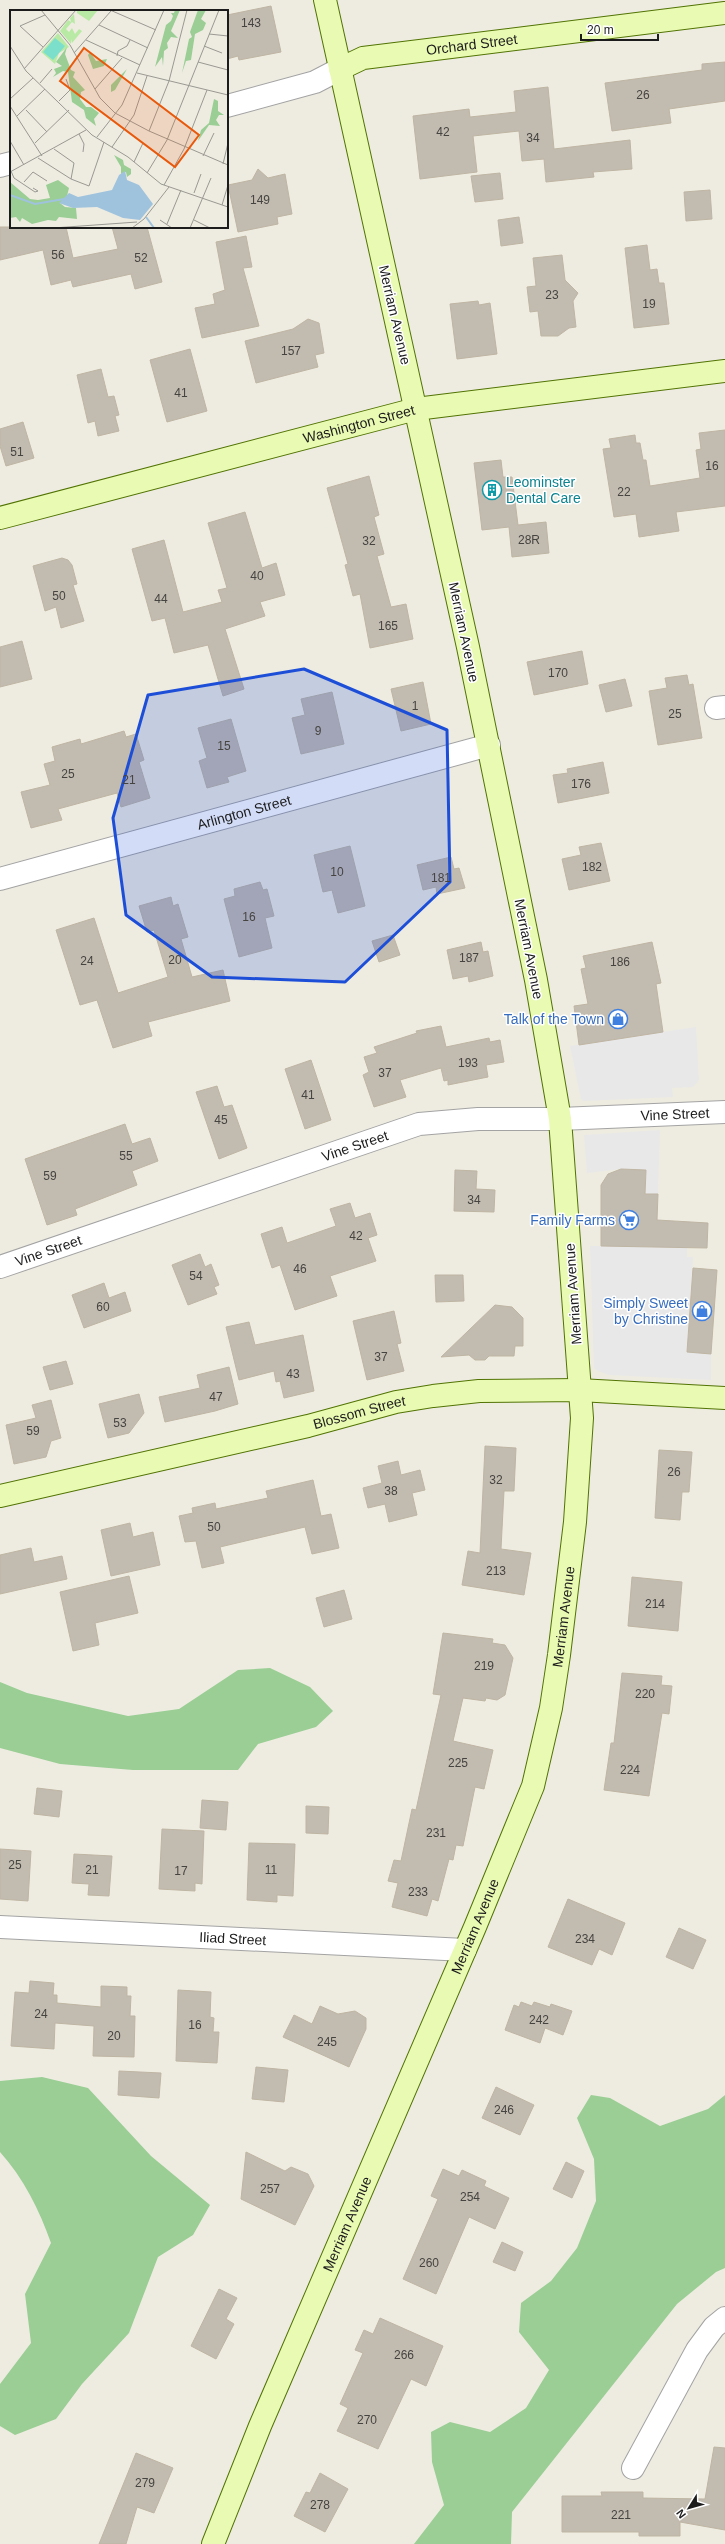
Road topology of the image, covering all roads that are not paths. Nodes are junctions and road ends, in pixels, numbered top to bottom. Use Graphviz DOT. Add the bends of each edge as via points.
graph roads {
  1 [pos="325,0"];
  2 [pos="725,13"];
  3 [pos="340,69"];
  4 [pos="228,106"];
  5 [pos="10,163"];
  6 [pos="0,166"];
  7 [pos="725,371"];
  8 [pos="416,409"];
  9 [pos="0,518"];
  10 [pos="488,745"];
  11 [pos="0,879"];
  12 [pos="725,1112"];
  13 [pos="560,1119"];
  14 [pos="0,1267"];
  15 [pos="579,1390"];
  16 [pos="725,1398"];
  17 [pos="0,1496"];
  18 [pos="0,1927"];
  19 [pos="466,1950"];
  20 [pos="725,2318"];
  21 [pos="633,2468"];
  22 [pos="213,2544"];
  1 -- 3 [label="street, Merriam Avenue"];
  2 -- 3 [label="street, Orchard Street" via="363,58"];
  3 -- 4 [label="street, Orchard Street" via="315,82"];
  3 -- 8 [label="street, Merriam Avenue"];
  5 -- 6 [label="street"];
  7 -- 8 [label="street, Washington Street"];
  8 -- 9 [label="street, Washington Street"];
  8 -- 10 [label="street, Merriam Avenue"];
  10 -- 11 [label="street, Arlington Street"];
  10 -- 13 [label="street, Merriam Avenue" via="531,956"];
  12 -- 13 [label="street, Vine Street"];
  13 -- 14 [label="street, Vine Street" via="478,1119 419,1124"];
  13 -- 15 [label="street, Merriam Avenue"];
  15 -- 16 [label="street, Blossom Street"];
  15 -- 17 [label="street, Blossom Street" via="479,1391 396,1402 308,1426"];
  15 -- 19 [label="street, Merriam Avenue" via="582,1418 575,1522 549,1720 533,1786"];
  18 -- 19 [label="street, Iliad Street"];
  19 -- 22 [label="street, Merriam Avenue" via="260,2426"];
  20 -- 21 [label="street" via="714,2327 697,2350"];
}
